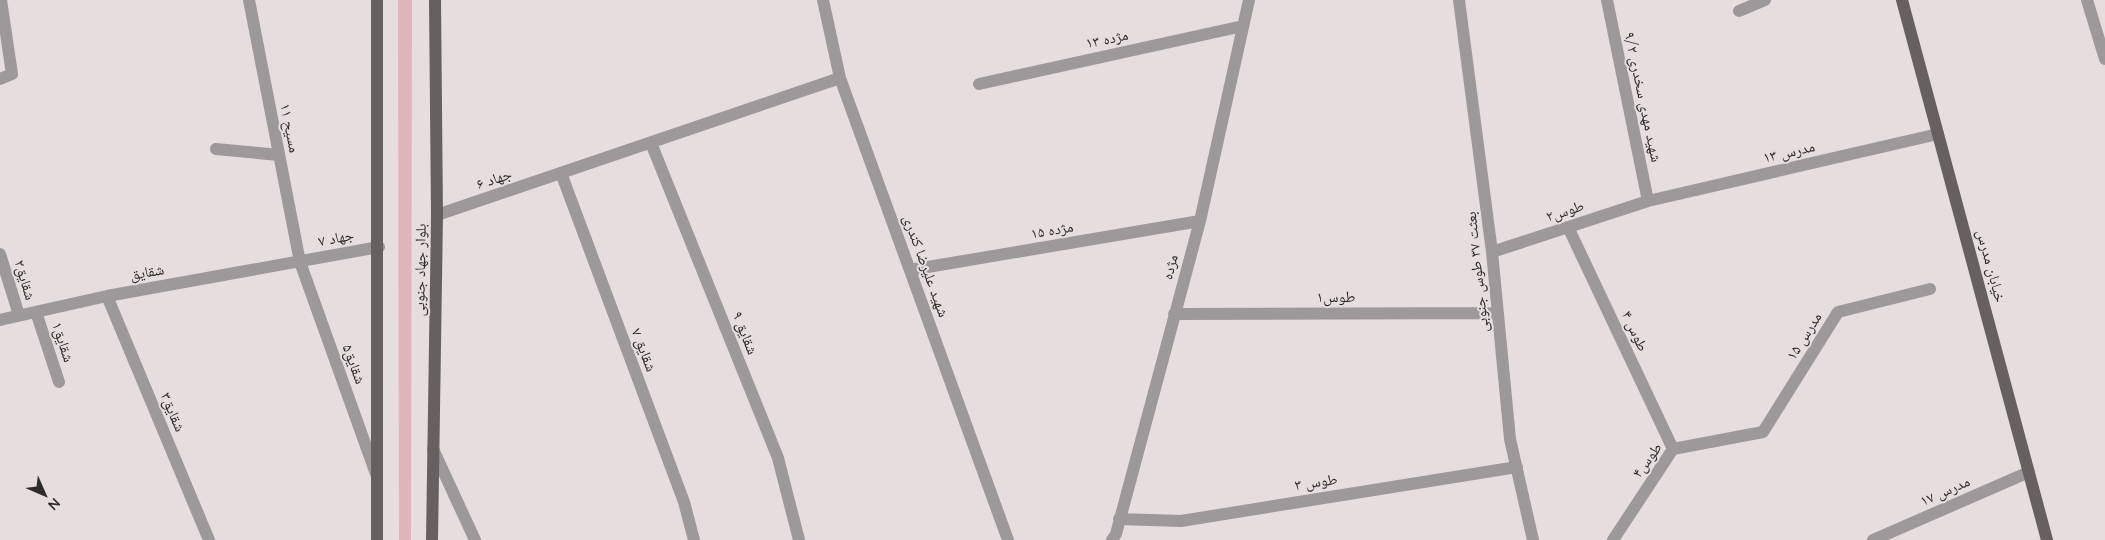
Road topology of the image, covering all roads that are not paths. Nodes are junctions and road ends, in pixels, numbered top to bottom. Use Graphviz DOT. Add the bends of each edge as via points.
graph roads {
  1 [pos="1,0"];
  2 [pos="249,0"];
  3 [pos="377,0"];
  4 [pos="435,0"];
  5 [pos="823,0"];
  6 [pos="1249,0"];
  7 [pos="1459,0"];
  8 [pos="1607,0"];
  9 [pos="1766,0"];
  10 [pos="1902,0"];
  11 [pos="2087,0"];
  12 [pos="1739,11"];
  13 [pos="1243,26"];
  14 [pos="2105,58"];
  15 [pos="840,78"];
  16 [pos="0,80"];
  17 [pos="979,84"];
  18 [pos="1938,134"];
  19 [pos="651,143"];
  20 [pos="216,149"];
  21 [pos="279,155"];
  22 [pos="561,173"];
  23 [pos="1648,200"];
  24 [pos="437,215"];
  25 [pos="1200,221"];
  26 [pos="1568,227"];
  27 [pos="379,247"];
  28 [pos="1492,252"];
  29 [pos="0,254"];
  30 [pos="300,262"];
  31 [pos="910,270"];
  32 [pos="1930,289"];
  33 [pos="107,296"];
  34 [pos="36,312"];
  35 [pos="1498,313"];
  36 [pos="1174,314"];
  37 [pos="19,315"];
  38 [pos="0,320"];
  39 [pos="59,382"];
  40 [pos="1763,432"];
  41 [pos="433,449"];
  42 [pos="1673,449"];
  43 [pos="1517,467"];
  44 [pos="2029,472"];
  45 [pos="377,477"];
  46 [pos="1119,519"];
  47 [pos="208,540"];
  48 [pos="377,540"];
  49 [pos="432,540"];
  50 [pos="475,540"];
  51 [pos="694,540"];
  52 [pos="799,540"];
  53 [pos="1008,540"];
  54 [pos="1112,540"];
  55 [pos="1533,540"];
  56 [pos="1613,540"];
  57 [pos="1873,540"];
  58 [pos="2047,540"];
  1 -- 16 [label="street" via="12,74"];
  2 -- 21 [label="street, مسیح ۱۱"];
  3 -- 27 [label="main road"];
  4 -- 24 [label="main road, بلوار جهاد جنوبی"];
  5 -- 15 [label="street, شهید علیرضا کندری"];
  6 -- 13 [label="street, مژده"];
  7 -- 28 [label="street, بعثت ۳۷ طوس جنوبی"];
  8 -- 23 [label="street, شهید مهدی سخدری ۹/۲"];
  9 -- 12 [label="street"];
  10 -- 18 [label="main road, خیابان مدرس"];
  11 -- 14 [label="street"];
  13 -- 17 [label="street, مژده ۱۳"];
  13 -- 25 [label="street, مژده"];
  15 -- 19 [label="street, جهاد ۶"];
  15 -- 31 [label="street, شهید علیرضا کندری"];
  18 -- 23 [label="street, مدرس ۱۳"];
  18 -- 44 [label="main road, خیابان مدرس"];
  19 -- 22 [label="street, جهاد ۶"];
  19 -- 52 [label="street, شقایق ۹" via="778,458"];
  20 -- 21 [label="street"];
  21 -- 30 [label="street, مسیح ۱۱"];
  22 -- 24 [label="street, جهاد ۶"];
  22 -- 51 [label="street, شقایق ۷" via="684,502"];
  23 -- 26 [label="street, طوس۲"];
  24 -- 41 [label="main road, بلوار جهاد جنوبی"];
  25 -- 31 [label="street, مژده ۱۵"];
  25 -- 36 [label="street, مژده"];
  26 -- 28 [label="street, طوس۲"];
  26 -- 42 [label="street, طوس ۴"];
  27 -- 30 [label="street, جهاد ۷"];
  27 -- 45 [label="main road"];
  28 -- 35 [label="street, بعثت ۳۷ طوس جنوبی"];
  29 -- 37 [label="street, شقایق۲"];
  30 -- 33 [label="street, شقایق"];
  30 -- 45 [label="street, شقایق۵"];
  31 -- 53 [label="street, شهید علیرضا کندری"];
  32 -- 40 [label="street, مدرس ۱۵" via="1838,312"];
  33 -- 34 [label="street, شقایق"];
  33 -- 47 [label="street, شقایق۳"];
  34 -- 37 [label="street, شقایق"];
  34 -- 39 [label="street, شقایق۱"];
  35 -- 36 [label="street, طوس۱"];
  35 -- 43 [label="street, بعثت ۳۷ طوس جنوبی" via="1510,440"];
  36 -- 46 [label="street, مژده"];
  37 -- 38 [label="street, شقایق"];
  40 -- 42 [label="street, طوس۴"];
  41 -- 49 [label="main road, بلوار جهاد جنوبی"];
  41 -- 50 [label="street"];
  42 -- 56 [label="street, طوس۴"];
  43 -- 46 [label="street, طوس ۳" via="1181,521"];
  43 -- 55 [label="street, بعثت ۳۷ طوس جنوبی"];
  44 -- 57 [label="street, مدرس ۱۷"];
  44 -- 58 [label="main road, خیابان مدرس"];
  45 -- 48 [label="main road"];
  46 -- 54 [label="street, مژده"];
}
